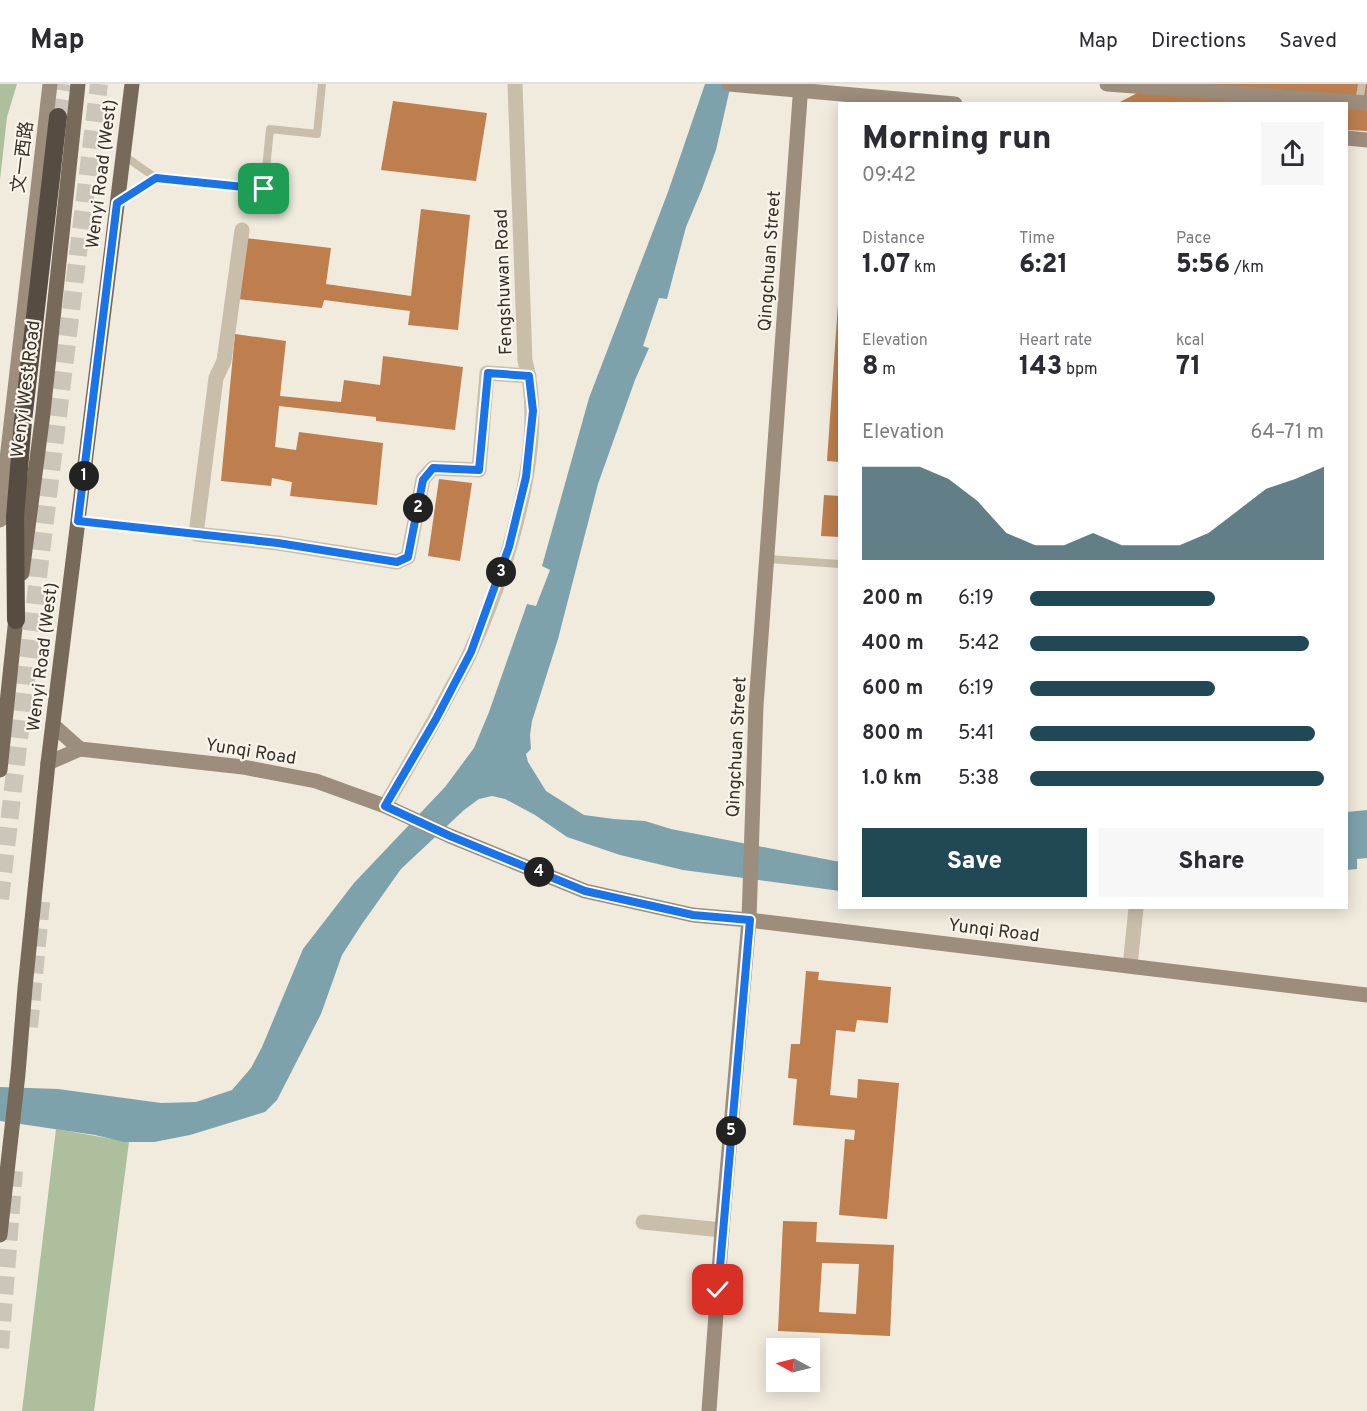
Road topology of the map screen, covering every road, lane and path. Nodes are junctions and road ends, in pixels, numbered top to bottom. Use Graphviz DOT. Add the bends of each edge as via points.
graph roads {
  1 [pos="50,84"];
  2 [pos="78,84"];
  3 [pos="132,84"];
  4 [pos="322,84"];
  5 [pos="515,84"];
  6 [pos="729,84"];
  7 [pos="1107,84"];
  8 [pos="1362,84"];
  9 [pos="801,87"];
  10 [pos="1201,88"];
  11 [pos="938,102"];
  12 [pos="1363,103"];
  13 [pos="58,117"];
  14 [pos="1348,138"];
  15 [pos="1367,140"];
  16 [pos="123,155"];
  17 [pos="156,178"];
  18 [pos="117,203"];
  19 [pos="242,230"];
  20 [pos="529,376"];
  21 [pos="1,499"];
  22 [pos="0,520"];
  23 [pos="78,521"];
  24 [pos="196,534"];
  25 [pos="767,559"];
  26 [pos="838,564"];
  27 [pos="16,620"];
  28 [pos="53,725"];
  29 [pos="80,749"];
  30 [pos="48,763"];
  31 [pos="0,770"];
  32 [pos="385,806"];
  33 [pos="1136,909"];
  34 [pos="750,920"];
  35 [pos="1130,966"];
  36 [pos="1367,995"];
  37 [pos="643,1222"];
  38 [pos="722,1230"];
  39 [pos="0,1235"];
  40 [pos="709,1411"];
  1 -- 21 [label="street, 文一西路"];
  2 -- 27 [label="main road, Wenyi West Road" via="43,413"];
  3 -- 16 [label="main road, Wenyi Road (West)"];
  4 -- 17 [label="lane" via="317,134 270,129 264,189"];
  5 -- 20 [label="street, Fengshuwan Road" via="525,361"];
  6 -- 9 [label="street"];
  7 -- 10 [label="street"];
  8 -- 12 [label="lane"];
  9 -- 11 [label="street"];
  9 -- 25 [label="street, Qingchuan Street"];
  10 -- 12 [label="street"];
  13 -- 27 [label="highway" via="23,421 16,505"];
  14 -- 15 [label="street"];
  16 -- 17 [label="lane"];
  16 -- 18 [label="main road, Wenyi Road (West)"];
  17 -- 18 [label="lane"];
  18 -- 23 [label="main road, Wenyi Road (West)"];
  19 -- 24 [label="street" via="225,362 216,378"];
  20 -- 24 [label="street" via="488,373 479,470 433,468 423,480 408,557 397,562"];
  20 -- 32 [label="street, Fengshuwan Road" via="533,411 526,477 509,547 471,652"];
  21 -- 22 [label="street, 文一西路"];
  23 -- 24 [label="lane"];
  23 -- 28 [label="main road, Wenyi Road (West)"];
  25 -- 26 [label="lane"];
  25 -- 34 [label="street, Qingchuan Street" via="756,706"];
  27 -- 31 [label="main road, Wenyi West Road"];
  28 -- 29 [label="street"];
  28 -- 30 [label="main road, Wenyi Road (West)"];
  29 -- 30 [label="street, Yunqi Road"];
  29 -- 32 [label="street, Yunqi Road" via="243,767 316,781"];
  30 -- 39 [label="main road, Wenyi Road (West)"];
  32 -- 34 [label="street, Yunqi Road" via="585,891 693,915"];
  33 -- 35 [label="street"];
  34 -- 35 [label="street, Yunqi Road"];
  34 -- 38 [label="street, Qingchuan Street"];
  35 -- 36 [label="street, Yunqi Road"];
  37 -- 38 [label="street"];
  38 -- 40 [label="street, Qingchuan Street"];
}
